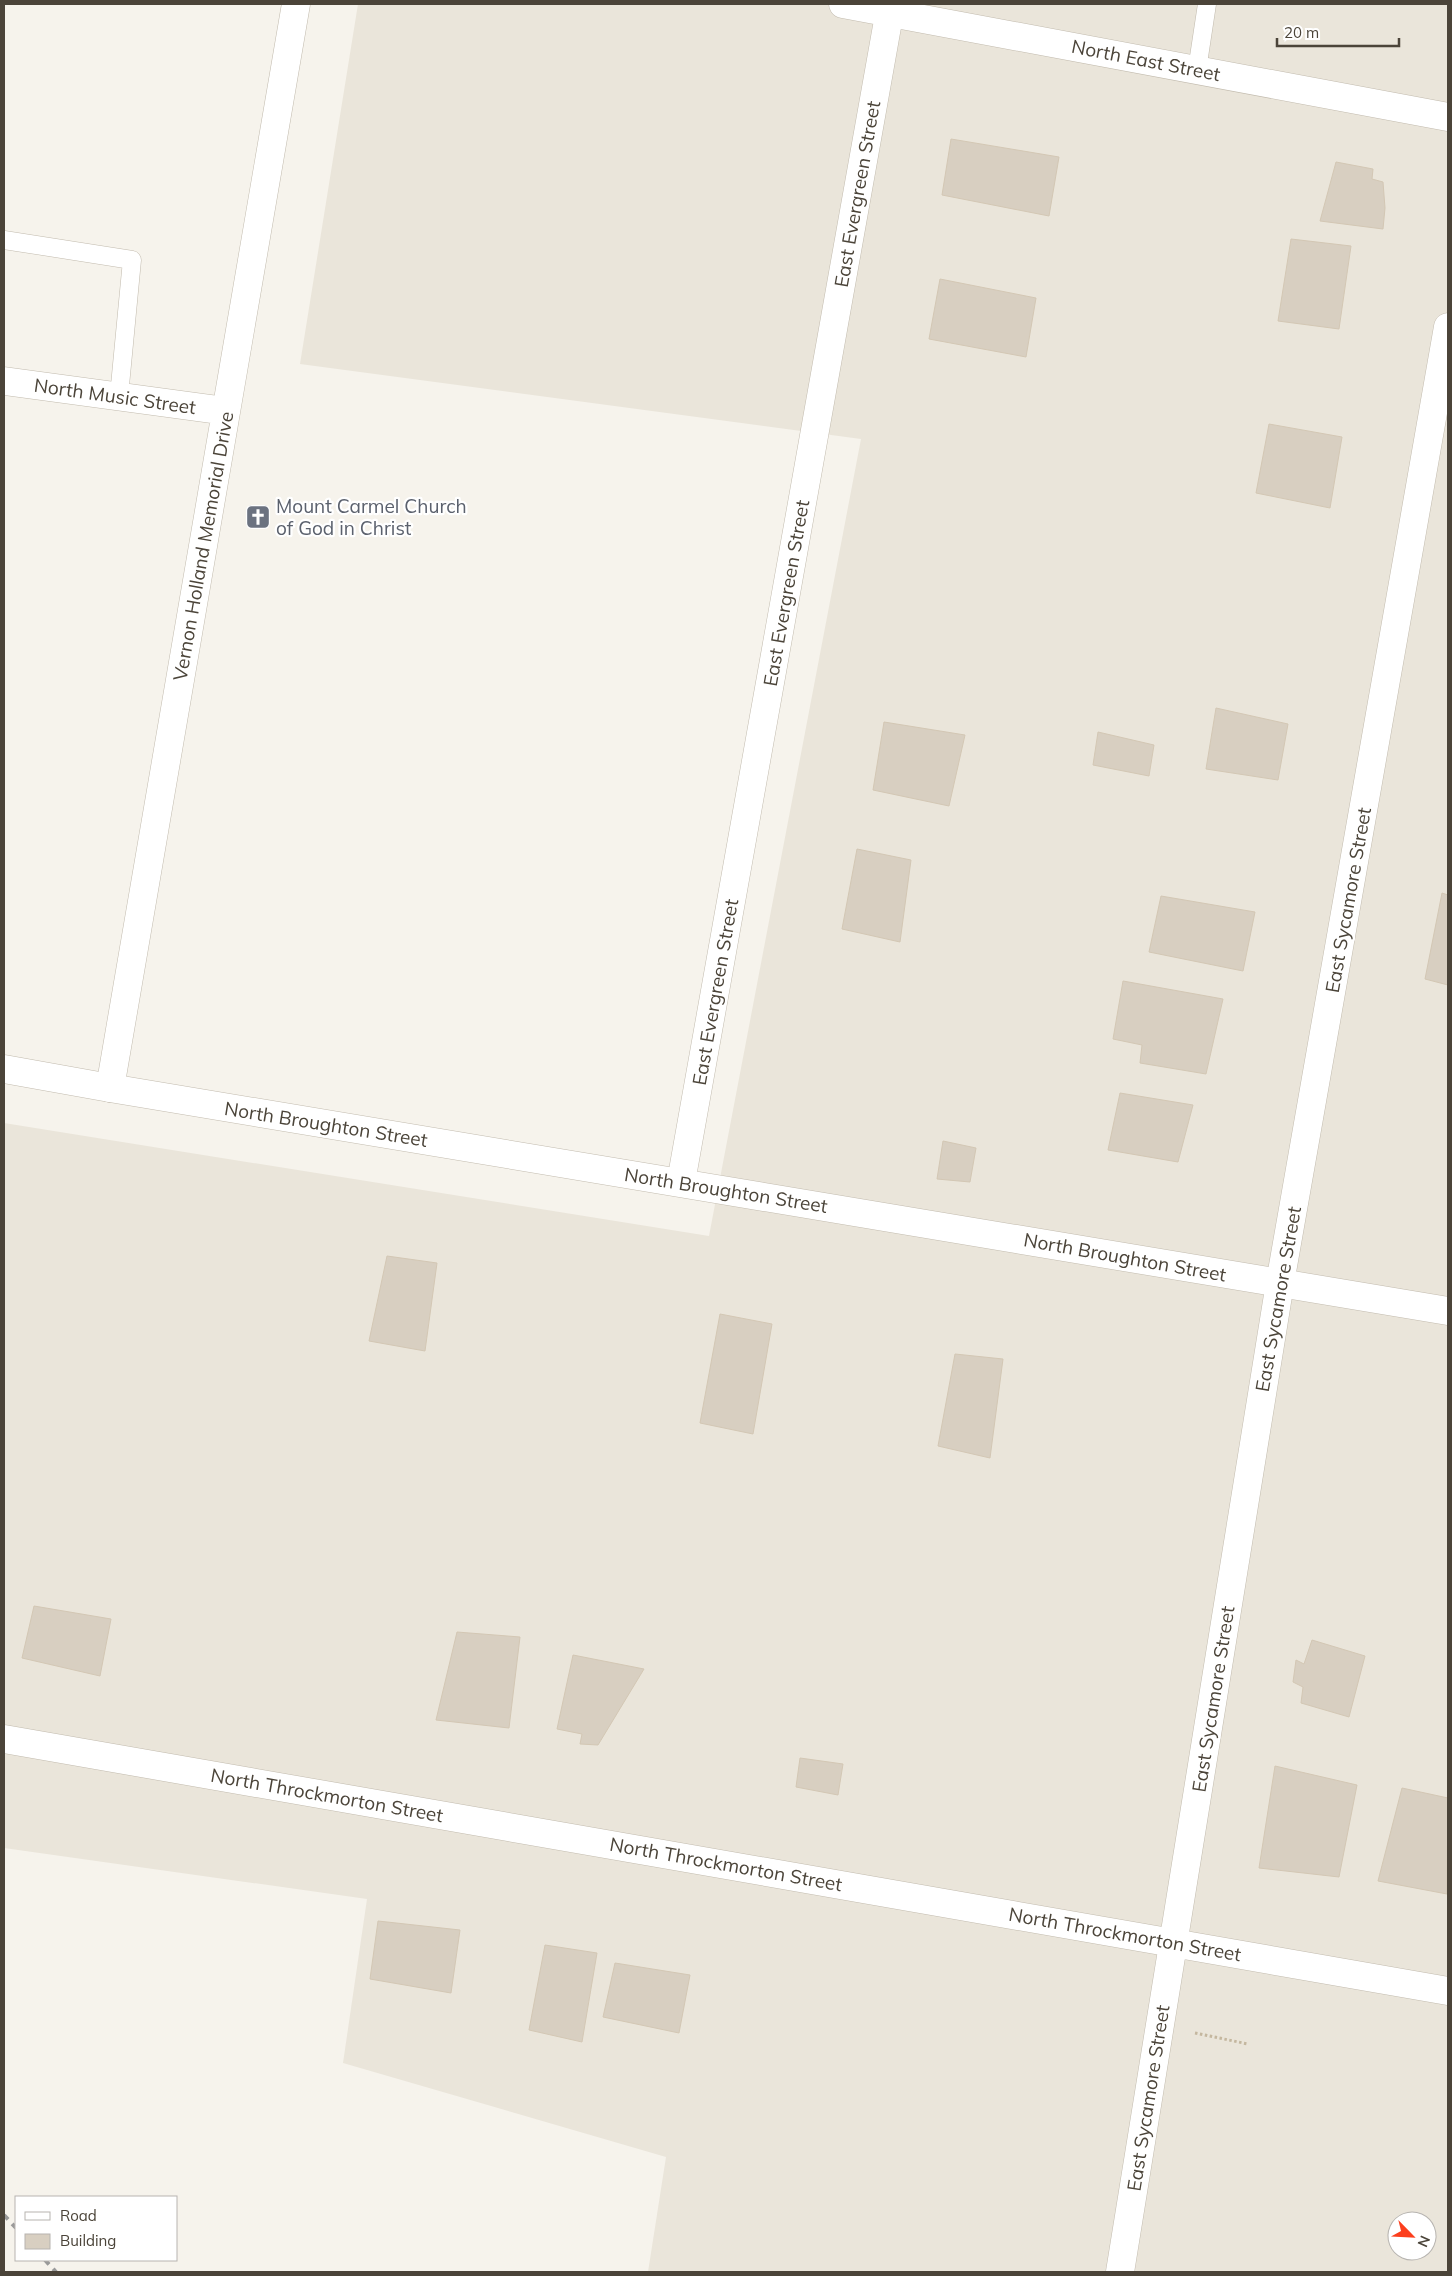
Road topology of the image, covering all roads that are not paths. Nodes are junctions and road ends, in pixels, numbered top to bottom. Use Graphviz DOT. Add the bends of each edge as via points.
graph roads {
  1 [pos="296,4"];
  2 [pos="843,4"];
  3 [pos="1207,4"];
  4 [pos="890,7"];
  5 [pos="1197,70"];
  6 [pos="1448,117"];
  7 [pos="4,240"];
  8 [pos="1448,328"];
  9 [pos="4,381"];
  10 [pos="119,396"];
  11 [pos="226,411"];
  12 [pos="4,1069"];
  13 [pos="110,1088"];
  14 [pos="681,1182"];
  15 [pos="1280,1283"];
  16 [pos="1448,1312"];
  17 [pos="4,1739"];
  18 [pos="1174,1942"];
  19 [pos="1448,1991"];
  20 [pos="1120,2272"];
  1 -- 11 [label="street, Vernon Holland Memorial Drive"];
  2 -- 4 [label="street, North East Street"];
  3 -- 5 [label="lane"];
  4 -- 5 [label="street, North East Street"];
  4 -- 14 [label="street, East Evergreen Street"];
  5 -- 6 [label="street, North East Street"];
  7 -- 10 [label="lane" via="132,260"];
  8 -- 15 [label="street, East Sycamore Street"];
  9 -- 10 [label="street, North Music Street"];
  10 -- 11 [label="street, North Music Street"];
  11 -- 13 [label="street, Vernon Holland Memorial Drive"];
  12 -- 13 [label="street, North Broughton Street"];
  13 -- 14 [label="street, North Broughton Street"];
  14 -- 15 [label="street, North Broughton Street"];
  15 -- 16 [label="street, North Broughton Street"];
  15 -- 18 [label="street, East Sycamore Street"];
  17 -- 18 [label="street, North Throckmorton Street"];
  18 -- 19 [label="street, North Throckmorton Street"];
  18 -- 20 [label="street, East Sycamore Street"];
}
